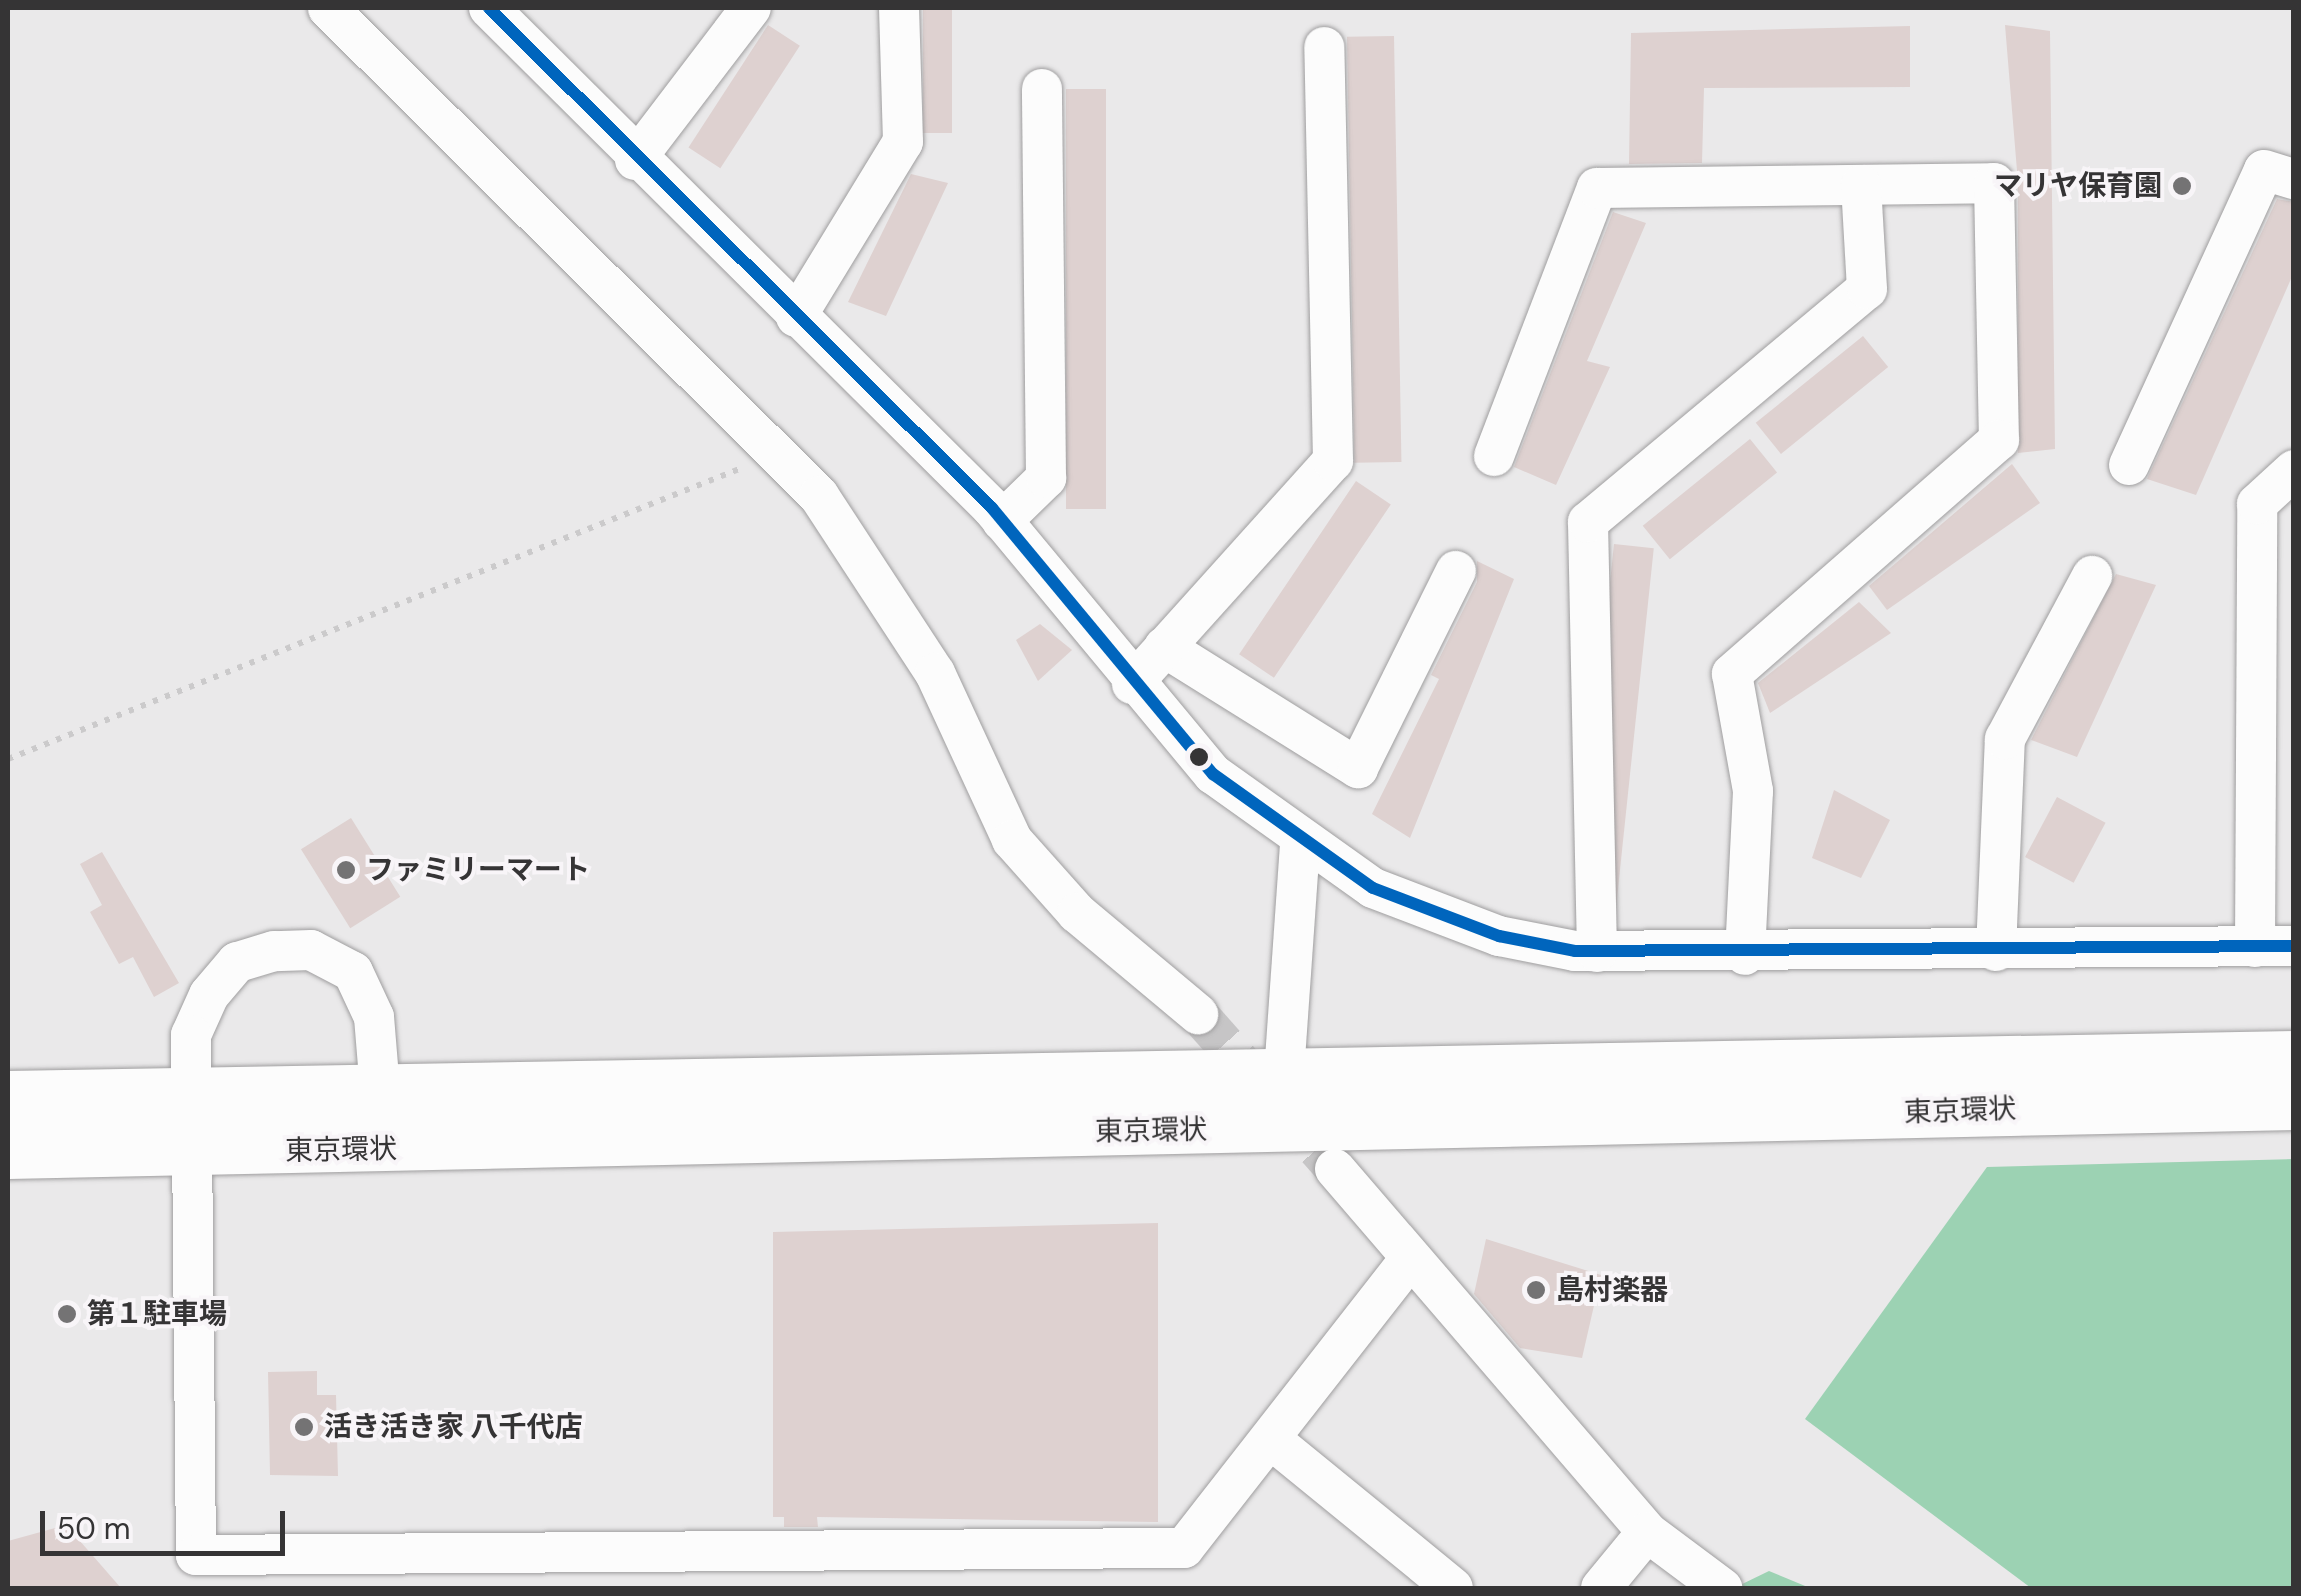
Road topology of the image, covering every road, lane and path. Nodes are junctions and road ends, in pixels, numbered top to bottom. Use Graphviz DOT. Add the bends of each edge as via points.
graph roads {
  1 [pos="328,8"];
  2 [pos="490,8"];
  3 [pos="751,8"];
  4 [pos="899,8"];
  5 [pos="1324,48"];
  6 [pos="1042,89"];
  7 [pos="636,160"];
  8 [pos="2294,179"];
  9 [pos="1861,185"];
  10 [pos="796,316"];
  11 [pos="776,454"];
  12 [pos="1494,456"];
  13 [pos="2129,465"];
  14 [pos="2294,470"];
  15 [pos="1002,521"];
  16 [pos="1456,571"];
  17 [pos="2092,576"];
  18 [pos="1164,647"];
  19 [pos="1132,684"];
  20 [pos="8,759"];
  21 [pos="1300,842"];
  22 [pos="2274,947"];
  23 [pos="1996,951"];
  24 [pos="1596,952"];
  25 [pos="1745,956"];
  26 [pos="1198,1014"];
  27 [pos="2294,1058"];
  28 [pos="1282,1069"];
  29 [pos="380,1090"];
  30 [pos="194,1096"];
  31 [pos="8,1098"];
  32 [pos="2294,1102"];
  33 [pos="1282,1128"];
  34 [pos="8,1151"];
  35 [pos="196,1154"];
  36 [pos="1335,1169"];
  37 [pos="1410,1259"];
  38 [pos="1273,1441"];
  39 [pos="1647,1532"];
  40 [pos="1453,1588"];
  41 [pos="1601,1588"];
  42 [pos="1722,1588"];
  1 -- 11 [label="street"];
  2 -- 7 [label="street"];
  3 -- 7 [label="street"];
  4 -- 10 [label="street" via="903,142"];
  5 -- 18 [label="street" via="1332,460"];
  6 -- 15 [label="street" via="1046,478"];
  7 -- 10 [label="street"];
  8 -- 13 [label="street" via="2264,170"];
  9 -- 12 [label="street" via="1596,188"];
  9 -- 24 [label="street" via="1867,288 1588,522"];
  9 -- 25 [label="street" via="1994,184 1999,440 1732,674 1753,790"];
  10 -- 15 [label="street"];
  11 -- 20 [label="path"];
  11 -- 26 [label="street" via="819,496 935,673 1012,840 1076,913"];
  14 -- 22 [label="street" via="2257,504"];
  15 -- 19 [label="street"];
  16 -- 18 [label="street" via="1358,768"];
  17 -- 23 [label="street" via="2005,739"];
  18 -- 19 [label="street"];
  19 -- 21 [label="street" via="1213,774"];
  21 -- 24 [label="street" via="1418,909"];
  21 -- 28 [label="street"];
  22 -- 23 [label="street"];
  23 -- 25 [label="street"];
  24 -- 25 [label="street"];
  27 -- 28 [label="highway, 東京環状"];
  28 -- 29 [label="highway, 東京環状"];
  28 -- 33 [label="street"];
  29 -- 30 [label="highway, 東京環状"];
  29 -- 30 [label="street" via="374,1016 353,972 311,950 274,951 236,962 208,995 191,1035"];
  30 -- 31 [label="highway, 東京環状"];
  30 -- 35 [label="street"];
  32 -- 33 [label="highway, 東京環状"];
  33 -- 35 [label="highway, 東京環状"];
  34 -- 35 [label="highway, 東京環状"];
  35 -- 38 [label="street" via="196,1556 1184,1548"];
  36 -- 37 [label="street"];
  37 -- 38 [label="street"];
  37 -- 39 [label="street"];
  38 -- 40 [label="street"];
  39 -- 41 [label="street"];
  39 -- 42 [label="street"];
}
